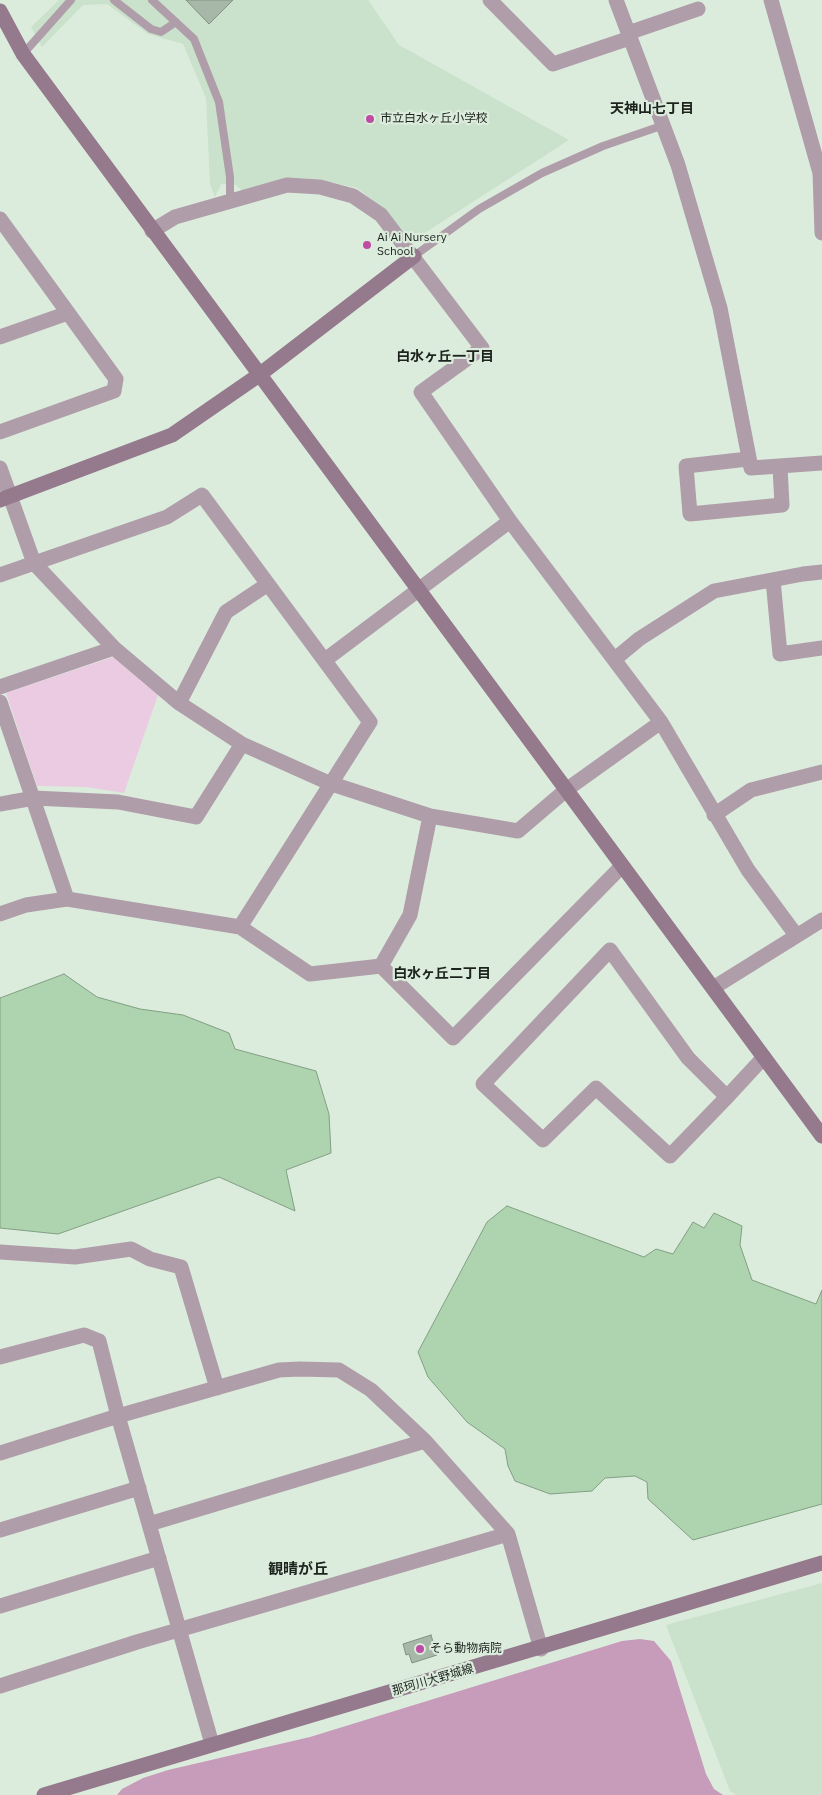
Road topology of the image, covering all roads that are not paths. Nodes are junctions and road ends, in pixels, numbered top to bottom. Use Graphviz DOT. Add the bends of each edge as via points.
graph roads {
  1 [pos="71,0"];
  2 [pos="114,0"];
  3 [pos="152,0"];
  4 [pos="490,0"];
  5 [pos="616,0"];
  6 [pos="770,0"];
  7 [pos="698,9"];
  8 [pos="0,11"];
  9 [pos="176,22"];
  10 [pos="629,35"];
  11 [pos="23,54"];
  12 [pos="662,126"];
  13 [pos="815,133"];
  14 [pos="230,201"];
  15 [pos="0,219"];
  16 [pos="152,231"];
  17 [pos="822,233"];
  18 [pos="6,237"];
  19 [pos="414,256"];
  20 [pos="68,313"];
  21 [pos="0,337"];
  22 [pos="259,375"];
  23 [pos="0,432"];
  24 [pos="748,459"];
  25 [pos="822,463"];
  26 [pos="780,467"];
  27 [pos="0,468"];
  28 [pos="5,498"];
  29 [pos="510,521"];
  30 [pos="34,563"];
  31 [pos="822,572"];
  32 [pos="0,575"];
  33 [pos="773,580"];
  34 [pos="268,584"];
  35 [pos="418,590"];
  36 [pos="114,648"];
  37 [pos="822,648"];
  38 [pos="615,659"];
  39 [pos="324,660"];
  40 [pos="0,687"];
  41 [pos="0,702"];
  42 [pos="178,704"];
  43 [pos="661,722"];
  44 [pos="242,744"];
  45 [pos="822,772"];
  46 [pos="329,783"];
  47 [pos="566,790"];
  48 [pos="34,798"];
  49 [pos="0,804"];
  50 [pos="714,815"];
  51 [pos="430,816"];
  52 [pos="622,866"];
  53 [pos="67,899"];
  54 [pos="0,914"];
  55 [pos="822,920"];
  56 [pos="240,927"];
  57 [pos="796,935"];
  58 [pos="381,966"];
  59 [pos="713,988"];
  60 [pos="764,1057"];
  61 [pos="726,1097"];
  62 [pos="822,1136"];
  63 [pos="0,1252"];
  64 [pos="0,1357"];
  65 [pos="217,1388"];
  66 [pos="118,1416"];
  67 [pos="425,1441"];
  68 [pos="0,1453"];
  69 [pos="139,1488"];
  70 [pos="149,1524"];
  71 [pos="0,1530"];
  72 [pos="508,1534"];
  73 [pos="159,1558"];
  74 [pos="822,1563"];
  75 [pos="0,1606"];
  76 [pos="180,1630"];
  77 [pos="541,1648"];
  78 [pos="0,1686"];
  79 [pos="212,1744"];
  80 [pos="44,1795"];
  1 -- 11 [label="lane"];
  2 -- 9 [label="lane" via="161,32"];
  3 -- 9 [label="lane"];
  4 -- 10 [label="street" via="553,64"];
  5 -- 10 [label="street"];
  6 -- 13 [label="street"];
  7 -- 10 [label="street"];
  8 -- 11 [label="street"];
  9 -- 14 [label="lane" via="194,38 220,102"];
  10 -- 12 [label="street"];
  11 -- 16 [label="street"];
  12 -- 19 [label="lane" via="603,146 542,173 479,209"];
  12 -- 24 [label="street" via="678,165 720,308"];
  13 -- 17 [label="street"];
  14 -- 16 [label="street" via="175,217"];
  14 -- 19 [label="street" via="287,185 328,189 352,196 382,215"];
  15 -- 18 [label="street"];
  16 -- 22 [label="street"];
  18 -- 20 [label="street"];
  19 -- 22 [label="street"];
  19 -- 29 [label="street" via="482,348 421,392"];
  20 -- 21 [label="street"];
  20 -- 23 [label="street" via="116,379 114,391"];
  22 -- 28 [label="street" via="172,435"];
  22 -- 35 [label="street"];
  24 -- 26 [label="street" via="750,468"];
  24 -- 26 [label="street" via="686,466 690,514 782,505"];
  25 -- 26 [label="street"];
  27 -- 28 [label="street"];
  28 -- 30 [label="street"];
  29 -- 35 [label="street"];
  29 -- 38 [label="street"];
  30 -- 32 [label="street"];
  30 -- 34 [label="street" via="167,517 202,495"];
  30 -- 36 [label="street"];
  31 -- 33 [label="street"];
  33 -- 37 [label="street" via="780,654"];
  33 -- 38 [label="street" via="714,591 639,638"];
  34 -- 39 [label="street"];
  34 -- 42 [label="street" via="226,612"];
  35 -- 39 [label="street"];
  35 -- 47 [label="street"];
  36 -- 40 [label="street"];
  36 -- 42 [label="street"];
  38 -- 43 [label="street"];
  39 -- 46 [label="street" via="370,722"];
  41 -- 48 [label="street"];
  42 -- 44 [label="street"];
  43 -- 47 [label="street"];
  43 -- 50 [label="street"];
  44 -- 46 [label="street"];
  44 -- 48 [label="street" via="196,817 118,802"];
  45 -- 50 [label="street" via="751,790"];
  46 -- 51 [label="street"];
  46 -- 56 [label="street"];
  47 -- 51 [label="street" via="518,832"];
  47 -- 52 [label="street"];
  48 -- 49 [label="street"];
  48 -- 53 [label="street"];
  50 -- 57 [label="street" via="748,870"];
  51 -- 58 [label="street" via="410,915"];
  52 -- 58 [label="street" via="453,1038"];
  52 -- 59 [label="street"];
  53 -- 54 [label="street" via="26,905"];
  53 -- 56 [label="street"];
  55 -- 57 [label="street"];
  56 -- 58 [label="street" via="310,974"];
  57 -- 59 [label="street"];
  59 -- 60 [label="street"];
  60 -- 61 [label="street"];
  60 -- 62 [label="street"];
  61 -- 61 [label="street" via="670,1156 596,1088 543,1140 483,1084 610,950 688,1058"];
  63 -- 65 [label="street" via="75,1257 131,1249 150,1259 181,1267"];
  64 -- 66 [label="street" via="84,1334 99,1341"];
  65 -- 66 [label="street"];
  65 -- 67 [label="street" via="279,1370 339,1370 371,1390"];
  66 -- 68 [label="street"];
  66 -- 69 [label="street"];
  67 -- 70 [label="street"];
  67 -- 72 [label="street"];
  69 -- 70 [label="street"];
  69 -- 71 [label="street"];
  70 -- 73 [label="street"];
  72 -- 76 [label="street"];
  72 -- 77 [label="street"];
  73 -- 75 [label="street"];
  73 -- 76 [label="street"];
  74 -- 77 [label="street, 那珂川大野城線"];
  76 -- 78 [label="street"];
  76 -- 79 [label="street"];
  77 -- 79 [label="street, 那珂川大野城線"];
  79 -- 80 [label="street, 那珂川大野城線"];
}
